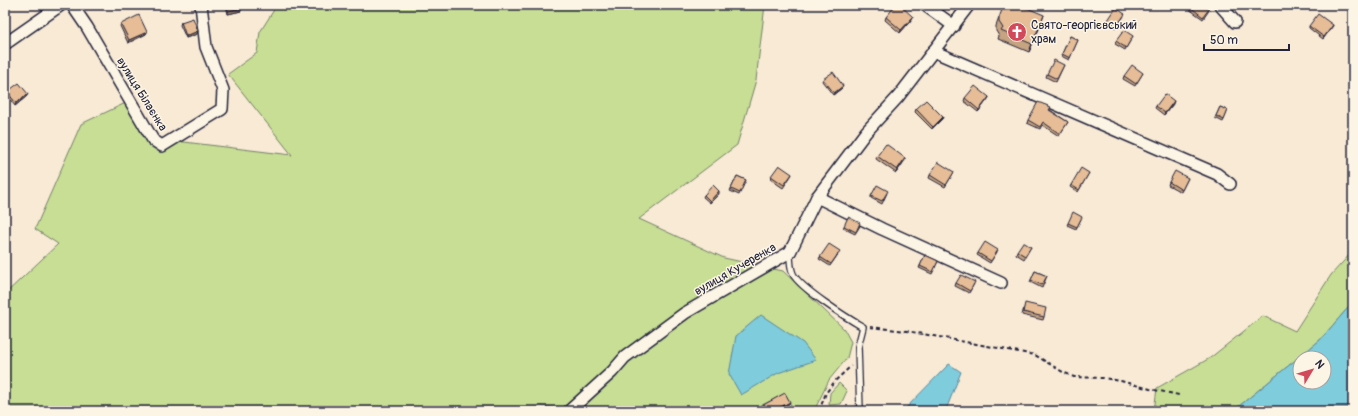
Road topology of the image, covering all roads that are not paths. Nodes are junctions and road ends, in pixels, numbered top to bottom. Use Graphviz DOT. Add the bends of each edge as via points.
graph roads {
  1 [pos="61,5"];
  2 [pos="72,5"];
  3 [pos="201,5"];
  4 [pos="925,5"];
  5 [pos="969,5"];
  6 [pos="1220,5"];
  7 [pos="1235,22"];
  8 [pos="954,26"];
  9 [pos="5,44"];
  10 [pos="933,51"];
  11 [pos="1230,184"];
  12 [pos="817,198"];
  13 [pos="790,252"];
  14 [pos="1001,283"];
  15 [pos="569,411"];
  16 [pos="860,411"];
  1 -- 9 [label="street"];
  2 -- 3 [label="street, вулиця Білаєнка" via="153,140 162,146 222,110 223,90 206,47"];
  4 -- 8 [label="street"];
  5 -- 8 [label="street, вулиця Кучеренка"];
  6 -- 7 [label="street"];
  8 -- 10 [label="street, вулиця Кучеренка"];
  10 -- 11 [label="street" via="1216,174"];
  10 -- 12 [label="street, вулиця Кучеренка" via="866,132"];
  12 -- 13 [label="street, вулиця Кучеренка"];
  12 -- 14 [label="street"];
  13 -- 15 [label="street, вулиця Кучеренка" via="685,313 625,357"];
  13 -- 16 [label="lane" via="789,264 794,276 811,293 845,317 863,326 858,347"];
}
